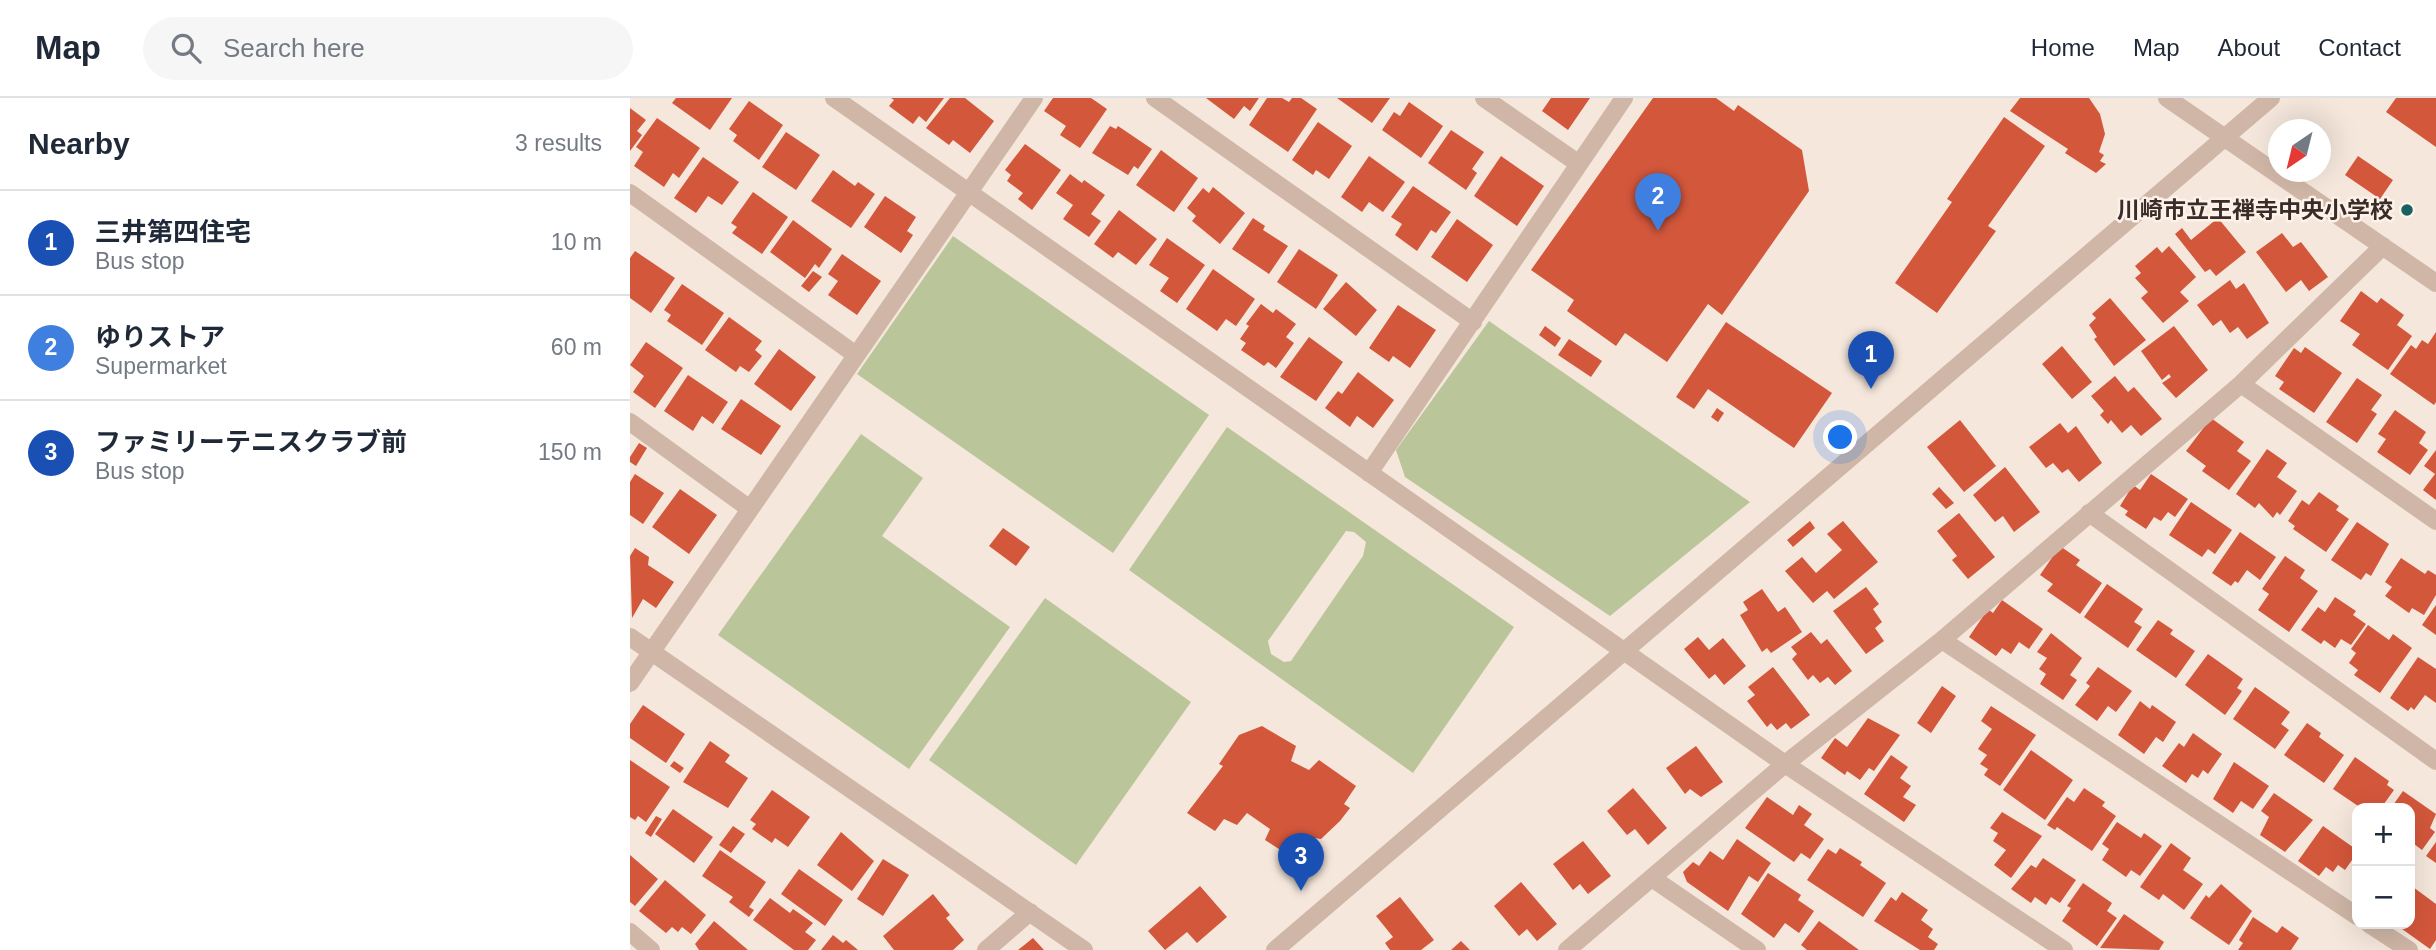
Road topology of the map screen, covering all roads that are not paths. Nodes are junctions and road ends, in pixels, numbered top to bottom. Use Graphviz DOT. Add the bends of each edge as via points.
graph roads {
  1 [pos="834,98"];
  2 [pos="1034,98"];
  3 [pos="1155,98"];
  4 [pos="1484,98"];
  5 [pos="1624,98"];
  6 [pos="2167,98"];
  7 [pos="2271,98"];
  8 [pos="2223,137"];
  9 [pos="1579,164"];
  10 [pos="630,193"];
  11 [pos="968,193"];
  12 [pos="2383,246"];
  13 [pos="2436,283"];
  14 [pos="1473,322"];
  15 [pos="856,355"];
  16 [pos="2241,384"];
  17 [pos="630,422"];
  18 [pos="1369,473"];
  19 [pos="750,509"];
  20 [pos="2089,513"];
  21 [pos="2436,520"];
  22 [pos="630,637"];
  23 [pos="1941,640"];
  24 [pos="1623,651"];
  25 [pos="651,652"];
  26 [pos="630,683"];
  27 [pos="2436,761"];
  28 [pos="1785,764"];
  29 [pos="1652,878"];
  30 [pos="1030,912"];
  31 [pos="2352,913"];
  32 [pos="2377,929"];
  33 [pos="630,932"];
  34 [pos="651,950"];
  35 [pos="986,950"];
  36 [pos="1084,950"];
  37 [pos="1275,950"];
  38 [pos="1567,950"];
  39 [pos="1757,950"];
  40 [pos="2064,950"];
  41 [pos="2409,950"];
  1 -- 11 [label="street"];
  2 -- 11 [label="street"];
  3 -- 14 [label="street"];
  4 -- 9 [label="street"];
  5 -- 9 [label="street"];
  6 -- 8 [label="street"];
  7 -- 8 [label="street"];
  8 -- 12 [label="street"];
  8 -- 24 [label="street"];
  9 -- 14 [label="street"];
  10 -- 15 [label="street"];
  11 -- 15 [label="street"];
  11 -- 18 [label="street"];
  12 -- 13 [label="street"];
  12 -- 16 [label="street"];
  14 -- 18 [label="street"];
  15 -- 19 [label="street"];
  16 -- 20 [label="street"];
  16 -- 21 [label="street"];
  17 -- 19 [label="street"];
  18 -- 24 [label="street"];
  19 -- 25 [label="street"];
  20 -- 23 [label="street"];
  20 -- 27 [label="street"];
  22 -- 25 [label="street"];
  23 -- 28 [label="street"];
  23 -- 31 [label="street"];
  24 -- 28 [label="street"];
  24 -- 37 [label="street"];
  25 -- 26 [label="street"];
  25 -- 30 [label="street"];
  28 -- 29 [label="street"];
  28 -- 40 [label="street"];
  29 -- 38 [label="street"];
  29 -- 39 [label="street"];
  30 -- 35 [label="street"];
  30 -- 36 [label="street"];
  32 -- 41 [label="street"];
  33 -- 34 [label="street"];
}
